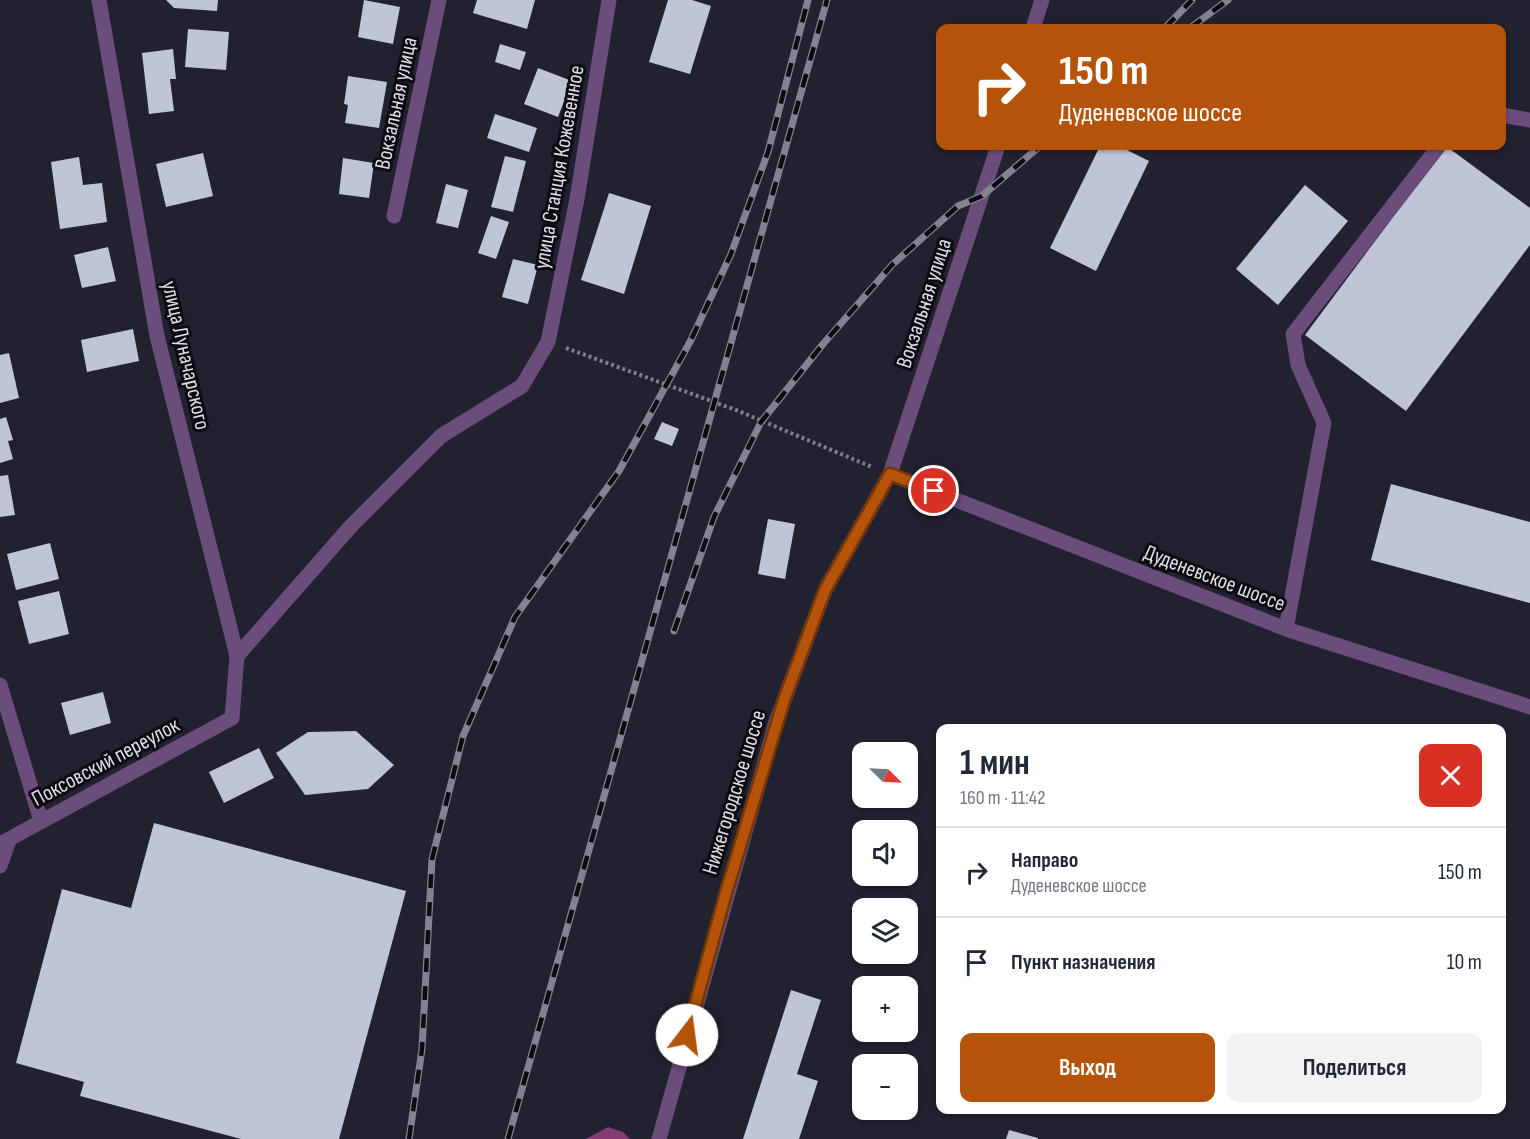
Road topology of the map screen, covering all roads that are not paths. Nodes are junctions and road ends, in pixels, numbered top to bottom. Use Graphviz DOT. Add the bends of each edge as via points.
graph roads {
  1 [pos="99,0"];
  2 [pos="439,0"];
  3 [pos="609,0"];
  4 [pos="1042,0"];
  5 [pos="1034,24"];
  6 [pos="1506,116"];
  7 [pos="1530,120"];
  8 [pos="997,150"];
  9 [pos="1436,150"];
  10 [pos="394,216"];
  11 [pos="890,474"];
  12 [pos="1286,629"];
  13 [pos="237,656"];
  14 [pos="0,685"];
  15 [pos="1530,707"];
  16 [pos="232,718"];
  17 [pos="41,821"];
  18 [pos="4,842"];
  19 [pos="0,866"];
  20 [pos="659,1139"];
  1 -- 13 [label="street, улица Луначарского" via="157,336"];
  2 -- 10 [label="street, Вокзальная улица"];
  3 -- 13 [label="street, улица Станция Кожевенное" via="577,199 548,342 522,386 441,436 351,526"];
  4 -- 5 [label="street"];
  6 -- 7 [label="street"];
  8 -- 11 [label="street, Вокзальная улица"];
  9 -- 12 [label="street" via="1293,334 1298,365 1324,423"];
  11 -- 12 [label="street, Дуденевское шоссе"];
  11 -- 20 [label="street, Нижегородское шоссе" via="825,590 776,722"];
  12 -- 15 [label="street, Дуденевское шоссе"];
  13 -- 16 [label="street, улица Луначарского"];
  14 -- 17 [label="street"];
  16 -- 17 [label="street, Поксовский переулок"];
  17 -- 18 [label="street, Поксовский переулок"];
  18 -- 19 [label="street"];
}
